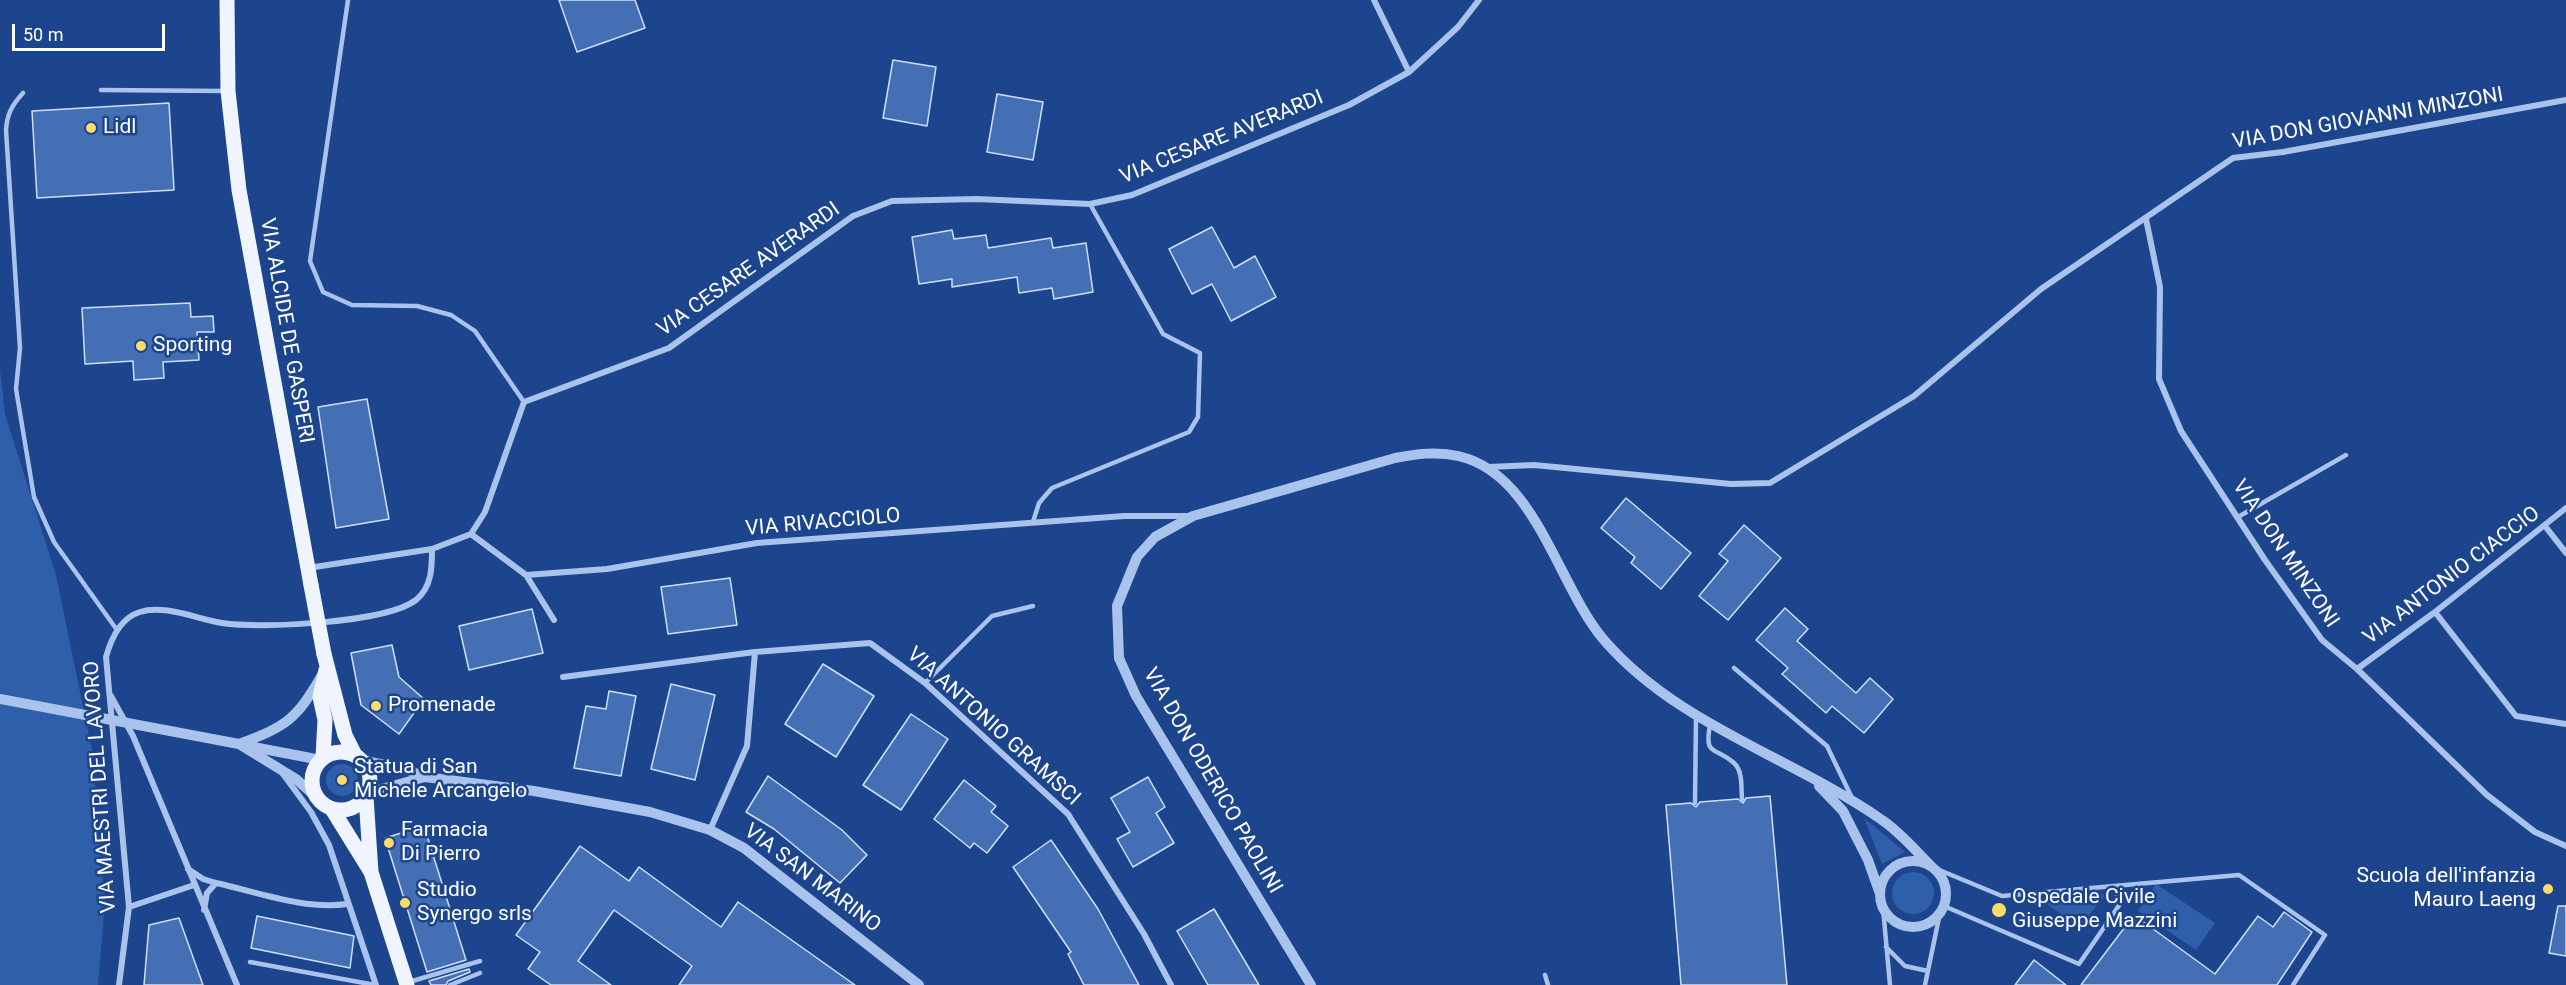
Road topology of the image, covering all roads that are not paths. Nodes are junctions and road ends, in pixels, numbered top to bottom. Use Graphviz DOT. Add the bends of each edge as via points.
graph roads {
  1 [pos="226,0"];
  2 [pos="348,0"];
  3 [pos="1374,0"];
  4 [pos="1479,0"];
  5 [pos="1409,72"];
  6 [pos="101,90"];
  7 [pos="228,91"];
  8 [pos="23,93"];
  9 [pos="2566,100"];
  10 [pos="1090,204"];
  11 [pos="2146,219"];
  12 [pos="524,402"];
  13 [pos="2346,455"];
  14 [pos="1487,467"];
  15 [pos="2566,508"];
  16 [pos="1192,516"];
  17 [pos="2238,517"];
  18 [pos="1033,522"];
  19 [pos="2545,526"];
  20 [pos="471,534"];
  21 [pos="432,549"];
  22 [pos="2566,553"];
  23 [pos="308,568"];
  24 [pos="526,575"];
  25 [pos="1033,606"];
  26 [pos="2435,612"];
  27 [pos="554,620"];
  28 [pos="117,630"];
  29 [pos="755,652"];
  30 [pos="325,661"];
  31 [pos="1734,668"];
  32 [pos="2357,669"];
  33 [pos="563,677"];
  34 [pos="925,683"];
  35 [pos="109,693"];
  36 [pos="0,699"];
  37 [pos="1696,714"];
  38 [pos="1710,724"];
  39 [pos="2566,724"];
  40 [pos="239,744"];
  41 [pos="358,757"];
  42 [pos="322,758"];
  43 [pos="280,770"];
  44 [pos="1808,776"];
  45 [pos="425,777"];
  46 [pos="366,795"];
  47 [pos="316,797"];
  48 [pos="1742,799"];
  49 [pos="1695,803"];
  50 [pos="1854,803"];
  51 [pos="332,809"];
  52 [pos="710,830"];
  53 [pos="2566,846"];
  54 [pos="1932,867"];
  55 [pos="187,868"];
  56 [pos="370,872"];
  57 [pos="216,883"];
  58 [pos="194,885"];
  59 [pos="2114,886"];
  60 [pos="1879,891"];
  61 [pos="347,903"];
  62 [pos="129,908"];
  63 [pos="1882,908"];
  64 [pos="204,910"];
  65 [pos="1942,910"];
  66 [pos="1886,947"];
  67 [pos="480,961"];
  68 [pos="250,962"];
  69 [pos="1928,971"];
  70 [pos="480,973"];
  71 [pos="1545,975"];
  72 [pos="407,984"];
  73 [pos="119,985"];
  74 [pos="237,985"];
  75 [pos="376,985"];
  76 [pos="450,985"];
  77 [pos="919,985"];
  78 [pos="1171,985"];
  79 [pos="1311,985"];
  80 [pos="1548,985"];
  81 [pos="1890,985"];
  82 [pos="1925,985"];
  83 [pos="2293,985"];
  1 -- 7 [label="main road, VIA ALCIDE DE GASPERI"];
  2 -- 12 [label="lane" via="310,261 323,292 352,305 417,306 451,315 475,332"];
  3 -- 5 [label="street"];
  4 -- 5 [label="street, VIA CESARE AVERARDI" via="1458,27"];
  5 -- 10 [label="street, VIA CESARE AVERARDI" via="1349,105 1132,195"];
  6 -- 7 [label="lane"];
  7 -- 23 [label="main road, VIA ALCIDE DE GASPERI" via="240,190"];
  8 -- 28 [label="lane" via="6,118 20,348 16,389 22,433 34,497 54,542"];
  9 -- 11 [label="street, VIA DON GIOVANNI MINZONI" via="2233,158"];
  10 -- 12 [label="street, VIA CESARE AVERARDI" via="976,199 892,201 853,216 669,348"];
  10 -- 18 [label="lane" via="1162,334 1200,353 1198,417 1189,432 1052,488 1039,503"];
  11 -- 14 [label="street, VIA DON GIOVANNI MINZONI" via="2041,289 1914,396 1770,483 1731,484 1534,465"];
  11 -- 17 [label="street, VIA DON MINZONI" via="2160,287 2159,379 2181,431"];
  12 -- 20 [label="street" via="485,512"];
  13 -- 17 [label="lane"];
  14 -- 16 [label="street, VIA DON ODERICO PAOLINI" via="1459,456 1406,456"];
  14 -- 37 [label="street, VIA DON ODERICO PAOLINI" via="1514,490 1584,613 1604,640 1646,679"];
  15 -- 19 [label="street, VIA ANTONIO CIACCIO"];
  16 -- 18 [label="street, VIA RIVACCIOLO"];
  16 -- 79 [label="street, VIA DON ODERICO PAOLINI" via="1155,537 1137,557 1117,606 1119,658 1136,696"];
  17 -- 32 [label="street, VIA DON MINZONI" via="2322,640"];
  18 -- 24 [label="street, VIA RIVACCIOLO" via="757,543 607,569"];
  19 -- 22 [label="street"];
  19 -- 26 [label="street, VIA ANTONIO CIACCIO"];
  20 -- 21 [label="street"];
  20 -- 24 [label="street"];
  21 -- 23 [label="street"];
  21 -- 28 [label="street" via="426,588 416,600 389,610 287,626 224,623 153,609 132,615"];
  23 -- 30 [label="main road, VIA ALCIDE DE GASPERI, bridge"];
  24 -- 27 [label="street"];
  25 -- 34 [label="lane" via="992,616"];
  26 -- 32 [label="street, VIA ANTONIO CIACCIO"];
  26 -- 39 [label="street" via="2516,716"];
  28 -- 35 [label="street, VIA MAESTRI DEL LAVORO" via="106,657"];
  29 -- 33 [label="street, VIA ANTONIO GRAMSCI"];
  29 -- 34 [label="street, VIA ANTONIO GRAMSCI" via="870,642"];
  29 -- 52 [label="street" via="747,746"];
  30 -- 40 [label="street" via="303,707 290,721"];
  30 -- 41 [label="main road, VIA ALCIDE DE GASPERI" via="345,735"];
  30 -- 42 [label="main road, VIA ALCIDE DE GASPERI" via="320,697 325,720"];
  31 -- 50 [label="lane" via="1827,746"];
  32 -- 53 [label="street, VIA DON MINZONI" via="2487,795 2535,832"];
  34 -- 78 [label="street, VIA ANTONIO GRAMSCI" via="1068,814 1144,934"];
  35 -- 55 [label="street" via="133,736"];
  35 -- 62 [label="street, VIA MAESTRI DEL LAVORO"];
  36 -- 40 [label="street, bridge"];
  37 -- 38 [label="street, VIA DON ODERICO PAOLINI"];
  37 -- 49 [label="lane"];
  38 -- 44 [label="street, VIA DON ODERICO PAOLINI"];
  38 -- 48 [label="lane" via="1710,750 1734,764 1740,774"];
  40 -- 42 [label="street"];
  40 -- 43 [label="street"];
  41 -- 42 [label="main road" via="339,751"];
  41 -- 45 [label="street, VIA SAN MARINO"];
  41 -- 46 [label="main road" via="369,774"];
  42 -- 47 [label="main road" via="313,771"];
  43 -- 47 [label="street"];
  43 -- 61 [label="street" via="321,829 336,861"];
  44 -- 50 [label="street"];
  44 -- 60 [label="street" via="1843,811"];
  45 -- 46 [label="street, VIA SAN MARINO"];
  45 -- 52 [label="street, VIA SAN MARINO" via="650,812"];
  46 -- 51 [label="main road" via="351,808"];
  46 -- 56 [label="main road"];
  47 -- 51 [label="main road"];
  50 -- 54 [label="street" via="1883,821"];
  51 -- 56 [label="main road"];
  52 -- 77 [label="street, VIA SAN MARINO" via="744,848"];
  54 -- 59 [label="lane" via="2002,896"];
  54 -- 60 [label="street" via="1913,860 1904,862 1887,873"];
  54 -- 65 [label="street" via="1945,884"];
  55 -- 57 [label="street"];
  55 -- 58 [label="street"];
  56 -- 72 [label="main road"];
  57 -- 61 [label="street" via="310,904"];
  57 -- 64 [label="street" via="207,893"];
  58 -- 62 [label="street"];
  58 -- 64 [label="street"];
  59 -- 65 [label="lane" via="2120,904 2079,964"];
  59 -- 83 [label="lane" via="2239,875 2325,935"];
  60 -- 63 [label="street"];
  61 -- 75 [label="street"];
  62 -- 73 [label="street, VIA MAESTRI DEL LAVORO"];
  63 -- 65 [label="street" via="1889,918 1910,928 1922,927"];
  63 -- 66 [label="lane"];
  64 -- 74 [label="street"];
  65 -- 69 [label="lane"];
  66 -- 69 [label="lane" via="1905,966"];
  66 -- 81 [label="lane"];
  67 -- 72 [label="lane"];
  68 -- 75 [label="lane"];
  69 -- 82 [label="lane"];
  70 -- 76 [label="lane"];
  71 -- 80 [label="lane"];
}
